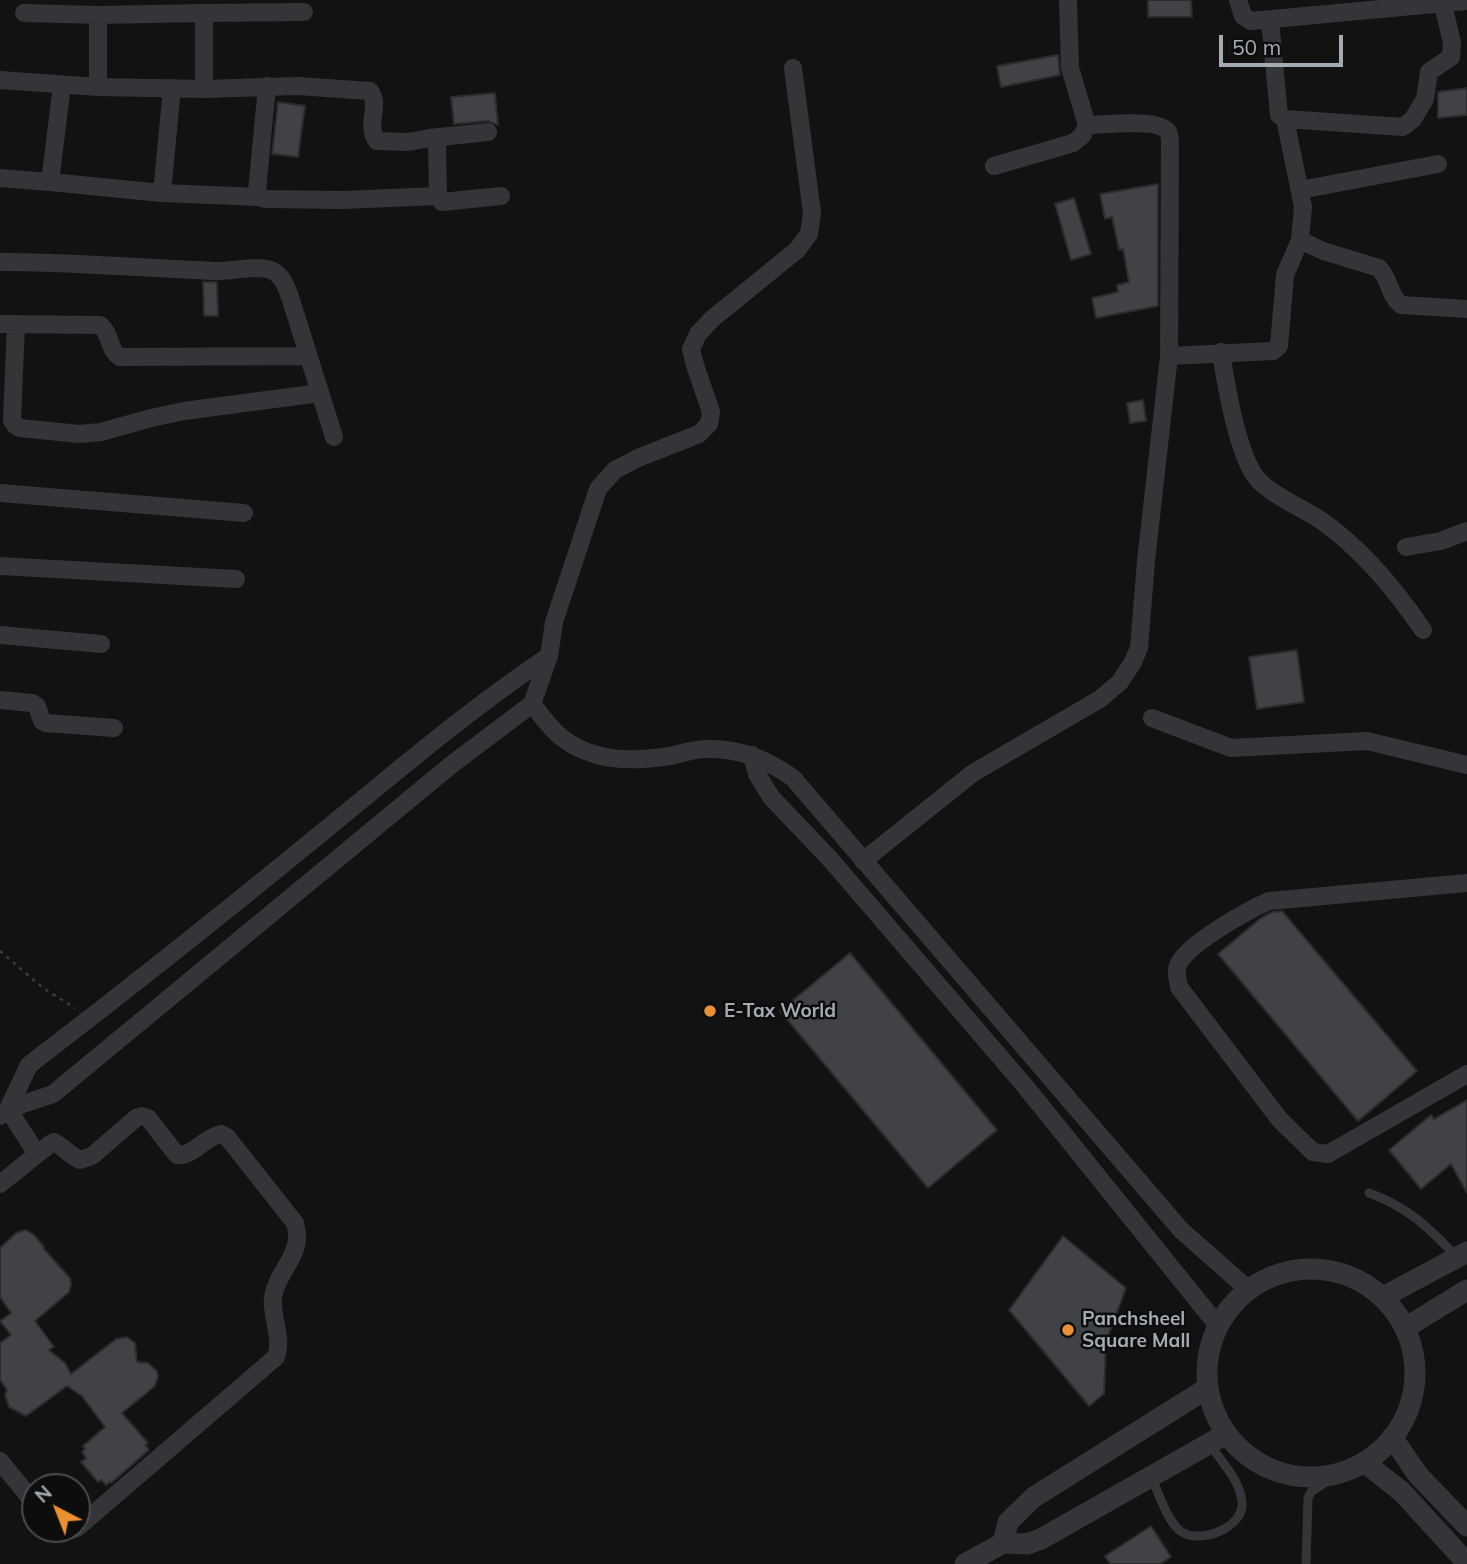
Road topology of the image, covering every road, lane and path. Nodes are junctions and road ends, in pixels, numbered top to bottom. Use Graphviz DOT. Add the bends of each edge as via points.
graph roads {
  1 [pos="1068,0"];
  2 [pos="1238,0"];
  3 [pos="1467,1"];
  4 [pos="1443,4"];
  5 [pos="304,12"];
  6 [pos="24,13"];
  7 [pos="204,13"];
  8 [pos="98,15"];
  9 [pos="1270,20"];
  10 [pos="793,68"];
  11 [pos="0,80"];
  12 [pos="62,85"];
  13 [pos="267,86"];
  14 [pos="98,87"];
  15 [pos="172,88"];
  16 [pos="204,89"];
  17 [pos="1286,119"];
  18 [pos="1087,125"];
  19 [pos="488,132"];
  20 [pos="430,138"];
  21 [pos="1438,164"];
  22 [pos="994,166"];
  23 [pos="0,178"];
  24 [pos="50,182"];
  25 [pos="1300,190"];
  26 [pos="162,193"];
  27 [pos="438,196"];
  28 [pos="501,196"];
  29 [pos="259,197"];
  30 [pos="1300,240"];
  31 [pos="0,262"];
  32 [pos="1467,309"];
  33 [pos="8,324"];
  34 [pos="1221,352"];
  35 [pos="308,356"];
  36 [pos="1169,356"];
  37 [pos="320,393"];
  38 [pos="334,437"];
  39 [pos="0,494"];
  40 [pos="244,513"];
  41 [pos="1467,531"];
  42 [pos="1406,547"];
  43 [pos="0,566"];
  44 [pos="236,579"];
  45 [pos="1423,631"];
  46 [pos="0,635"];
  47 [pos="101,645"];
  48 [pos="549,656"];
  49 [pos="0,700"];
  50 [pos="532,704"];
  51 [pos="1152,718"];
  52 [pos="114,728"];
  53 [pos="752,755"];
  54 [pos="1467,765"];
  55 [pos="863,861"];
  56 [pos="878,878"];
  57 [pos="1467,883"];
  58 [pos="859,893"];
  59 [pos="0,951"];
  60 [pos="91,1018"];
  61 [pos="1467,1074"];
  62 [pos="4,1112"];
  63 [pos="37,1154"];
  64 [pos="0,1184"];
  65 [pos="1368,1193"];
  66 [pos="1181,1230"];
  67 [pos="1157,1249"];
  68 [pos="1462,1254"];
  69 [pos="1467,1290"];
  70 [pos="1250,1291"];
  71 [pos="1383,1297"];
  72 [pos="1219,1327"];
  73 [pos="1405,1328"];
  74 [pos="1206,1389"];
  75 [pos="1392,1437"];
  76 [pos="1217,1439"];
  77 [pos="0,1461"];
  78 [pos="1364,1462"];
  79 [pos="1341,1472"];
  80 [pos="1151,1477"];
  81 [pos="21,1487"];
  82 [pos="91,1515"];
  83 [pos="1467,1526"];
  84 [pos="1003,1543"];
  85 [pos="1467,1563"];
  86 [pos="965,1564"];
  87 [pos="1306,1564"];
  1 -- 18 [label="street" via="1070,68"];
  2 -- 9 [label="street" via="1243,16 1251,21"];
  3 -- 4 [label="street"];
  4 -- 9 [label="street"];
  4 -- 17 [label="street" via="1453,50 1451,57 1429,72 1425,99 1409,124"];
  5 -- 7 [label="street"];
  6 -- 8 [label="street"];
  7 -- 8 [label="street"];
  7 -- 16 [label="street"];
  8 -- 14 [label="street"];
  9 -- 17 [label="street" via="1277,108"];
  10 -- 48 [label="street" via="812,213 809,234 797,250 698,334 691,349 711,412 709,424 699,434 615,470 598,489 554,622"];
  11 -- 12 [label="street"];
  12 -- 14 [label="street"];
  12 -- 24 [label="street"];
  13 -- 16 [label="street"];
  13 -- 20 [label="street" via="370,91 375,102 372,131 377,141"];
  13 -- 29 [label="street"];
  14 -- 15 [label="street"];
  15 -- 16 [label="street"];
  15 -- 26 [label="street"];
  17 -- 25 [label="street"];
  18 -- 22 [label="street" via="1073,143"];
  18 -- 36 [label="street" via="1146,124 1168,132 1172,203"];
  19 -- 20 [label="street"];
  20 -- 27 [label="street" via="437,142 439,152"];
  21 -- 25 [label="street"];
  23 -- 24 [label="street"];
  24 -- 26 [label="street"];
  25 -- 30 [label="street"];
  26 -- 29 [label="street"];
  27 -- 28 [label="street" via="448,202"];
  27 -- 29 [label="street"];
  30 -- 32 [label="street" via="1379,268 1401,305"];
  30 -- 34 [label="street" via="1285,275 1279,346 1273,351"];
  31 -- 35 [label="street" via="275,272 284,282"];
  33 -- 35 [label="street" via="100,325 120,357"];
  33 -- 37 [label="street" via="12,420 20,428 101,432 184,411"];
  34 -- 36 [label="street"];
  34 -- 45 [label="street" via="1234,420 1256,477 1356,550 1401,598"];
  35 -- 37 [label="street"];
  36 -- 55 [label="street" via="1139,648 1133,662 1120,682 1100,699 973,773"];
  37 -- 38 [label="street"];
  39 -- 40 [label="street"];
  41 -- 42 [label="street"];
  43 -- 44 [label="street"];
  46 -- 47 [label="street"];
  48 -- 50 [label="street"];
  48 -- 60 [label="street" via="456,723"];
  49 -- 52 [label="street" via="32,703 47,723"];
  50 -- 53 [label="street" via="560,736 588,752 618,760 706,749"];
  50 -- 62 [label="street" via="451,765 53,1094"];
  51 -- 54 [label="street" via="1231,748 1367,741"];
  53 -- 55 [label="street" via="793,778"];
  53 -- 58 [label="street" via="757,774 772,797"];
  55 -- 56 [label="street"];
  56 -- 58 [label="street"];
  56 -- 66 [label="street"];
  57 -- 61 [label="street" via="1269,901 1203,941 1179,962 1177,972 1179,987 1280,1120 1313,1152 1328,1154"];
  58 -- 67 [label="street" via="1026,1086"];
  59 -- 60 [label="path" via="43,988"];
  60 -- 62 [label="street" via="29,1065"];
  62 -- 63 [label="street"];
  63 -- 64 [label="street"];
  63 -- 82 [label="street" via="54,1142 80,1160 92,1156 142,1116 177,1155 221,1134 295,1223 298,1241 273,1296 280,1345 276,1357"];
  65 -- 68 [label="lane" via="1403,1208"];
  66 -- 67 [label="street"];
  66 -- 70 [label="street"];
  67 -- 72 [label="street"];
  68 -- 71 [label="street"];
  69 -- 73 [label="street"];
  70 -- 71 [label="street" via="1270,1277 1318,1269 1342,1273"];
  70 -- 72 [label="street"];
  71 -- 73 [label="street"];
  72 -- 74 [label="street" via="1207,1364"];
  73 -- 75 [label="street" via="1415,1377 1412,1399"];
  74 -- 76 [label="street"];
  74 -- 84 [label="street" via="1034,1497 1007,1521"];
  75 -- 78 [label="street"];
  75 -- 83 [label="street" via="1419,1475"];
  76 -- 79 [label="street" via="1291,1475"];
  76 -- 80 [label="street"];
  76 -- 80 [label="lane" via="1243,1503 1239,1517 1224,1529 1192,1536 1181,1532"];
  77 -- 81 [label="street"];
  78 -- 79 [label="street"];
  78 -- 85 [label="street" via="1402,1492"];
  79 -- 87 [label="lane" via="1308,1498"];
  80 -- 84 [label="street" via="1041,1539 1027,1544"];
  84 -- 86 [label="street"];
}
